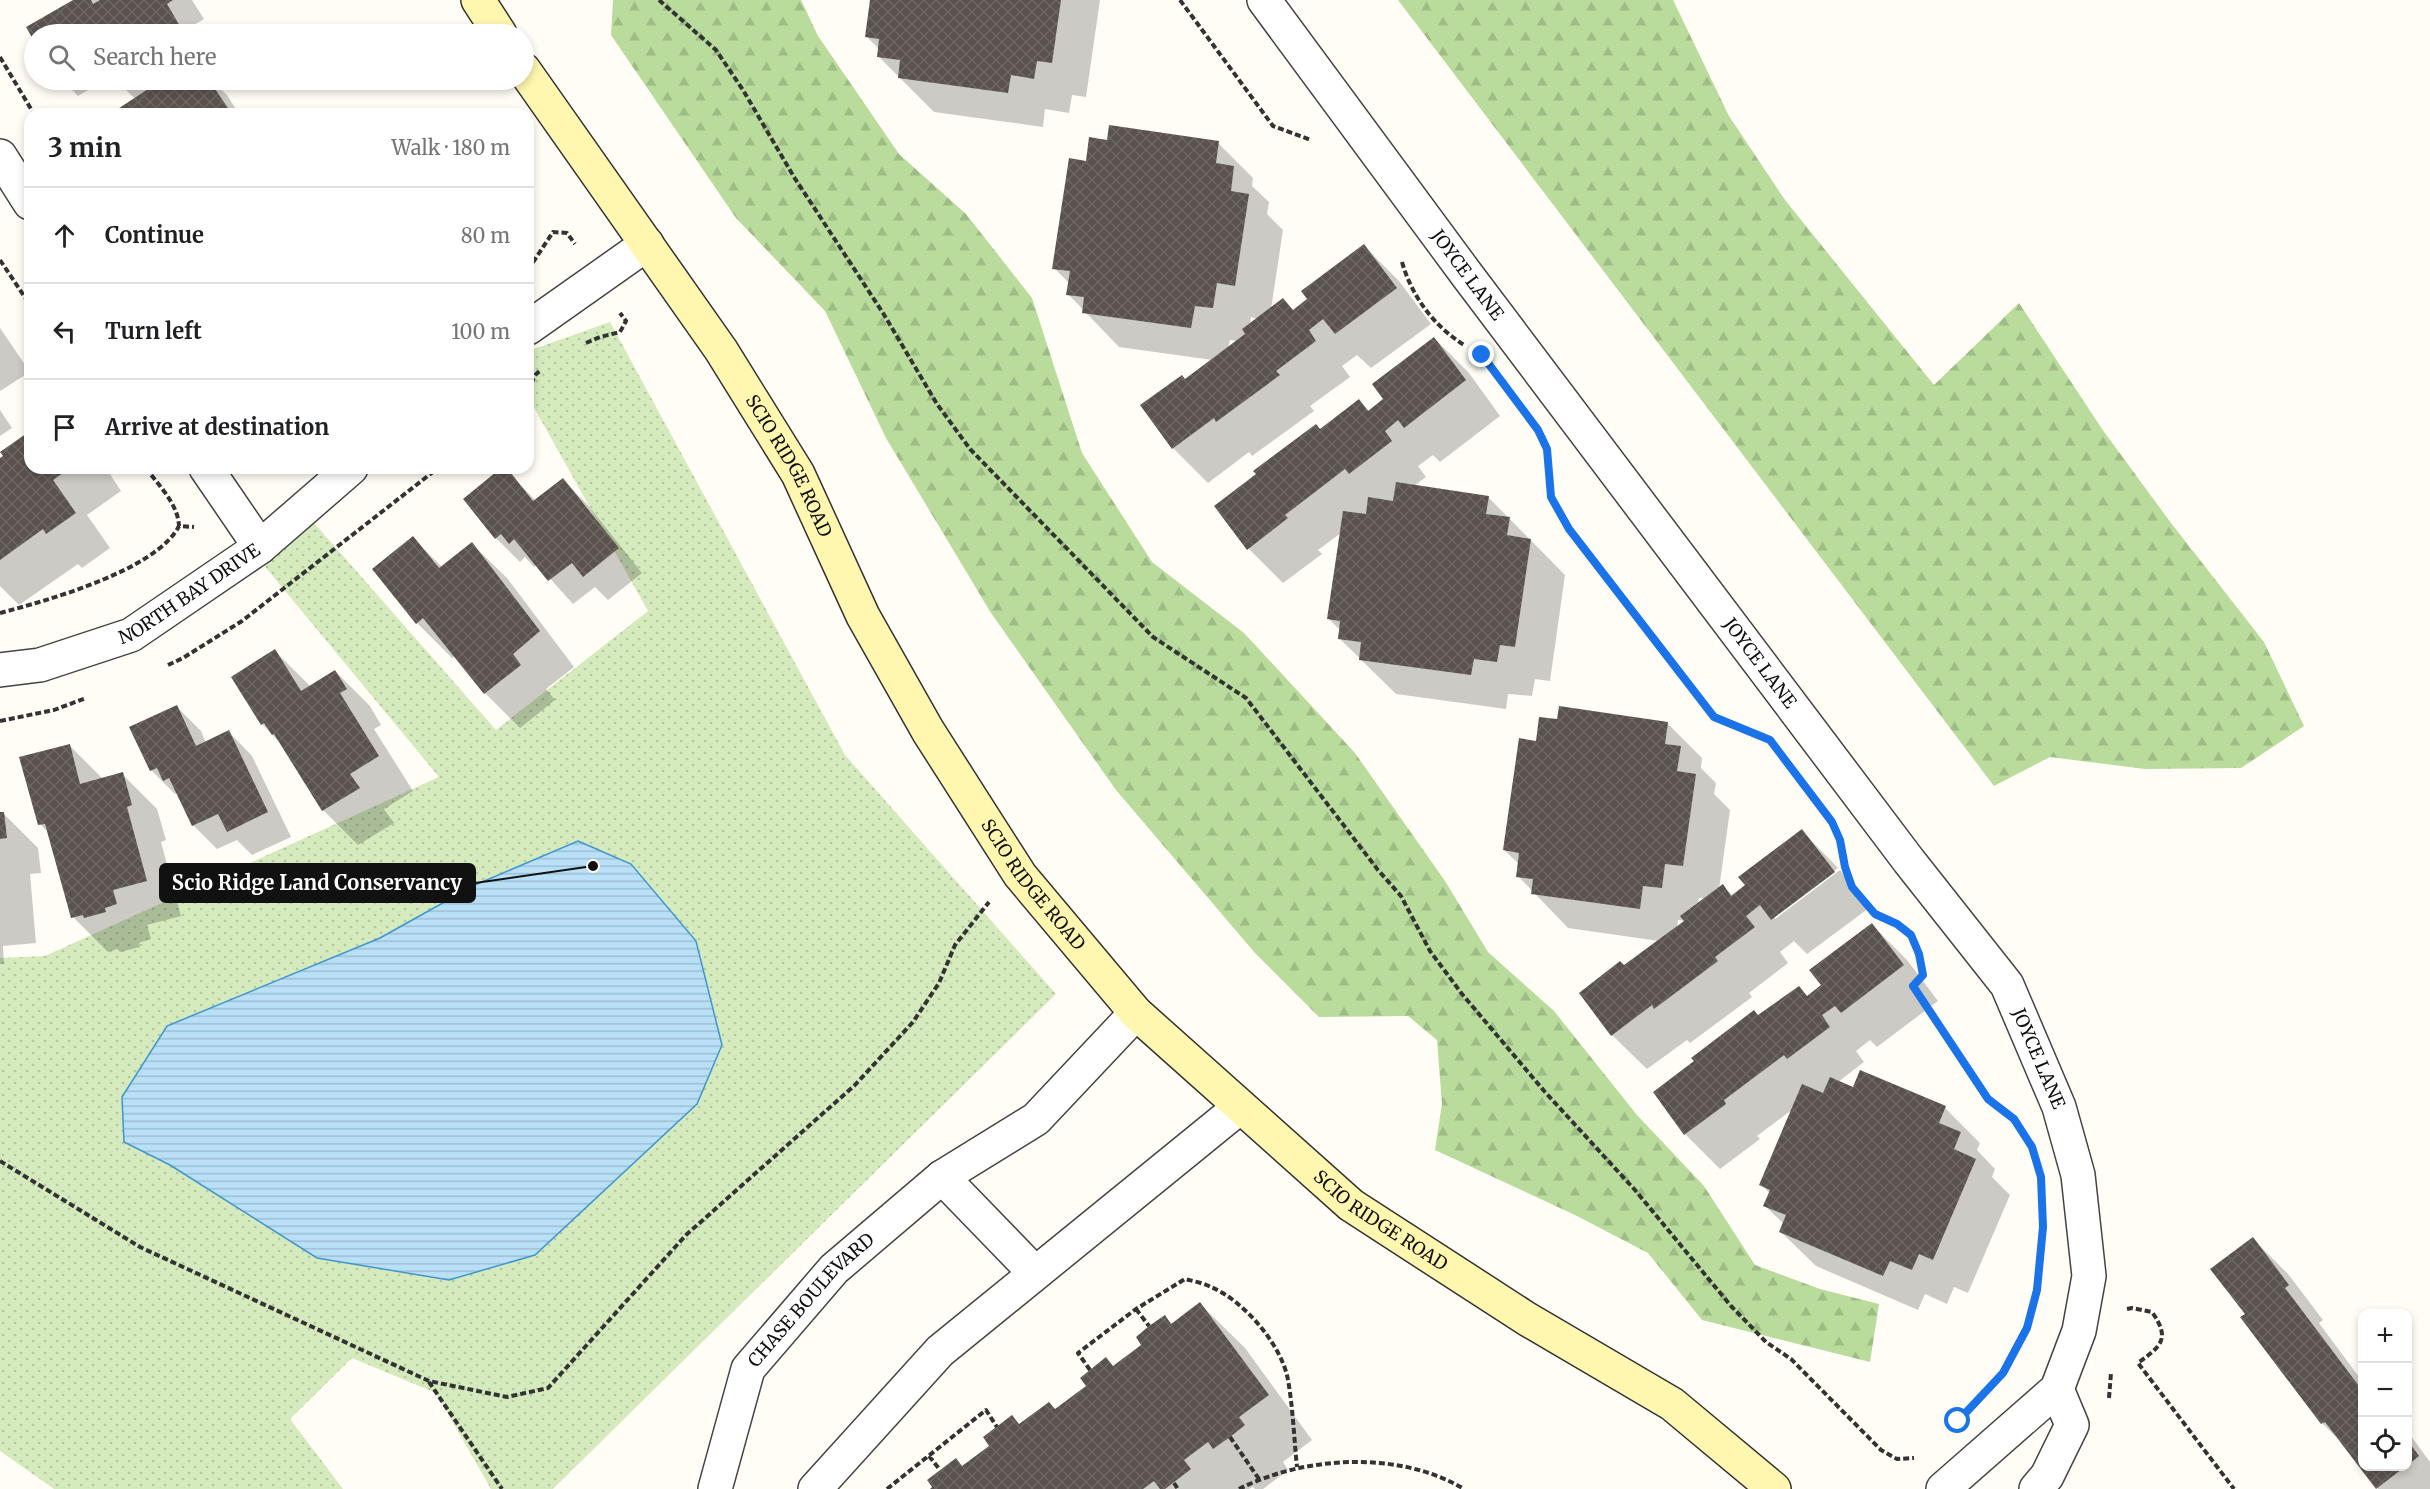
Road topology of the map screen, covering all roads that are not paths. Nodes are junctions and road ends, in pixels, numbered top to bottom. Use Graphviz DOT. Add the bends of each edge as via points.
graph roads {
  1 [pos="478,0"];
  2 [pos="1264,0"];
  3 [pos="494,24"];
  4 [pos="534,84"];
  5 [pos="0,156"];
  6 [pos="24,194"];
  7 [pos="647,244"];
  8 [pos="534,324"];
  9 [pos="210,474"];
  10 [pos="344,474"];
  11 [pos="260,547"];
  12 [pos="0,670"];
  13 [pos="1136,1013"];
  14 [pos="1240,1107"];
  15 [pos="942,1177"];
  16 [pos="1035,1273"];
  17 [pos="2057,1389"];
  18 [pos="1950,1483"];
  19 [pos="715,1489"];
  20 [pos="815,1489"];
  21 [pos="1774,1489"];
  22 [pos="2036,1489"];
  1 -- 3 [label="street"];
  2 -- 17 [label="street, JOYCE LANE" via="1909,861 2007,985 2059,1107 2078,1175 2089,1276 2079,1331"];
  4 -- 7 [label="street, SCIO RIDGE ROAD"];
  5 -- 6 [label="street"];
  7 -- 8 [label="street"];
  7 -- 13 [label="street, SCIO RIDGE ROAD" via="721,350 798,474 863,616 928,731 1020,874"];
  9 -- 11 [label="street"];
  10 -- 11 [label="street, NORTH BAY DRIVE"];
  11 -- 12 [label="street, NORTH BAY DRIVE" via="131,635 40,665"];
  13 -- 14 [label="street, SCIO RIDGE ROAD"];
  13 -- 15 [label="street, CHASE BOULEVARD" via="1036,1119"];
  14 -- 16 [label="street"];
  14 -- 21 [label="street, SCIO RIDGE ROAD" via="1351,1205 1527,1319 1672,1404"];
  15 -- 16 [label="street"];
  15 -- 19 [label="street, CHASE BOULEVARD" via="834,1269 748,1369"];
  16 -- 20 [label="street" via="940,1352"];
  17 -- 18 [label="street, JOYCE LANE"];
  17 -- 22 [label="street" via="2072,1425 2047,1476"];
}
